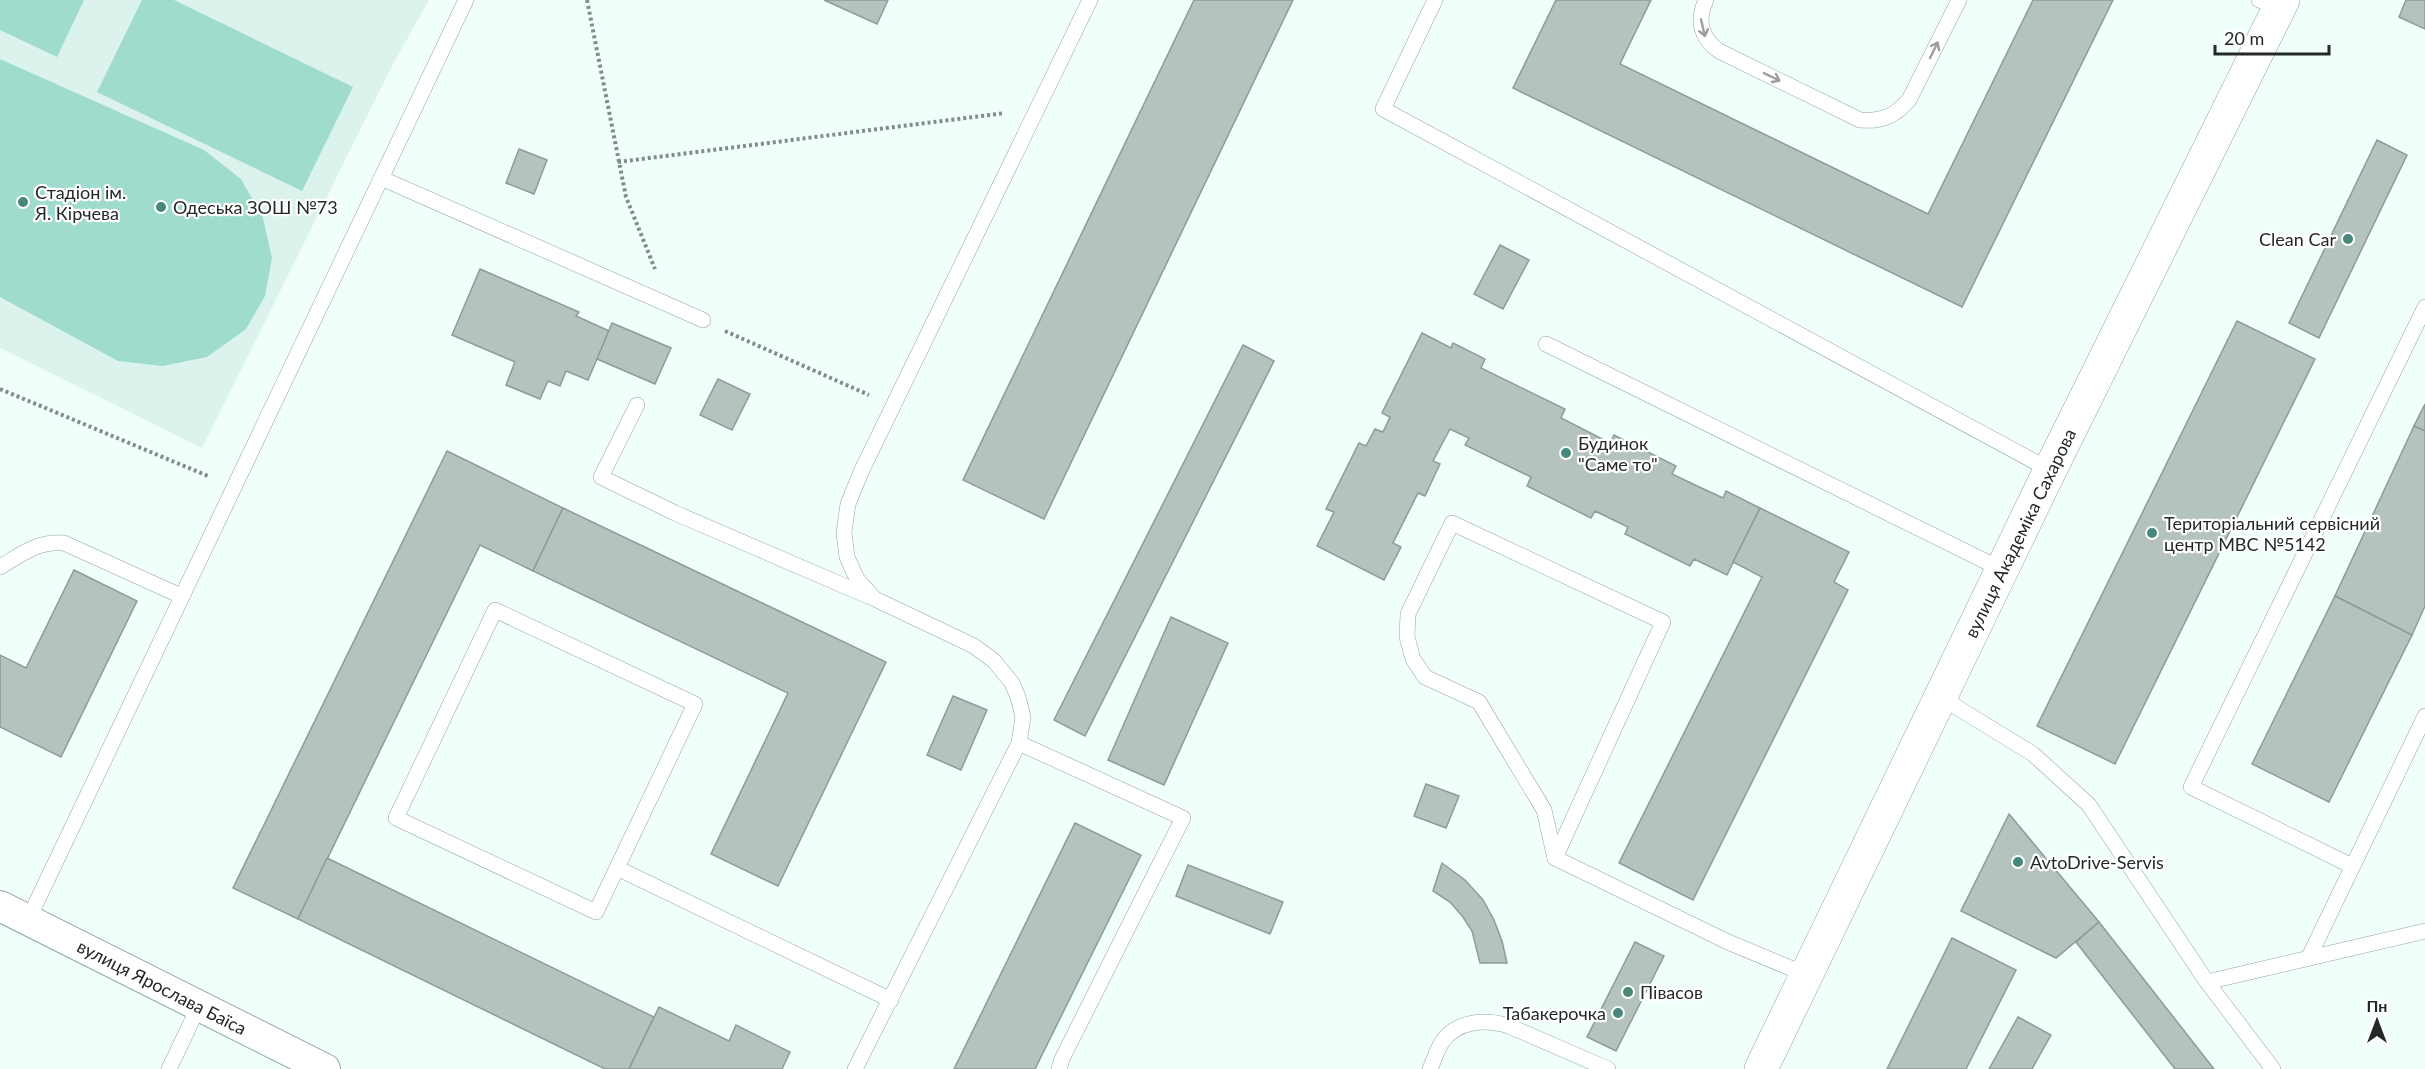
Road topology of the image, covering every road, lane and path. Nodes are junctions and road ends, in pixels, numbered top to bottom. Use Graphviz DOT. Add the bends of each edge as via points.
graph roads {
  1 [pos="466,0"];
  2 [pos="587,0"];
  3 [pos="1090,0"];
  4 [pos="1435,0"];
  5 [pos="1706,0"];
  6 [pos="1959,0"];
  7 [pos="2274,2"];
  8 [pos="1036,109"];
  9 [pos="618,162"];
  10 [pos="381,178"];
  11 [pos="671,306"];
  12 [pos="2425,307"];
  13 [pos="703,320"];
  14 [pos="1546,344"];
  15 [pos="0,389"];
  16 [pos="637,405"];
  17 [pos="892,405"];
  18 [pos="2050,470"];
  19 [pos="234,486"];
  20 [pos="0,567"];
  21 [pos="2003,570"];
  22 [pos="182,596"];
  23 [pos="875,599"];
  24 [pos="1940,698"];
  25 [pos="2425,716"];
  26 [pos="1019,742"];
  27 [pos="1555,858"];
  28 [pos="2352,866"];
  29 [pos="617,868"];
  30 [pos="0,906"];
  31 [pos="28,920"];
  32 [pos="2425,931"];
  33 [pos="2309,957"];
  34 [pos="1807,975"];
  35 [pos="2207,982"];
  36 [pos="891,1000"];
  37 [pos="199,1006"];
  38 [pos="169,1069"];
  39 [pos="325,1069"];
  40 [pos="855,1069"];
  41 [pos="1059,1069"];
  42 [pos="1430,1069"];
  43 [pos="1608,1069"];
  44 [pos="1761,1069"];
  45 [pos="2273,1069"];
  1 -- 10 [label="lane"];
  2 -- 9 [label="path"];
  3 -- 8 [label="lane"];
  4 -- 18 [label="lane" via="1383,109"];
  5 -- 6 [label="lane, one-way" via="1701,31 1719,51 1860,120 1874,121 1887,118 1909,100"];
  7 -- 18 [label="street, вулиця Академіка Сахарова"];
  8 -- 9 [label="path"];
  8 -- 17 [label="lane"];
  9 -- 11 [label="path" via="626,197"];
  10 -- 11 [label="lane"];
  10 -- 19 [label="lane"];
  11 -- 13 [label="lane"];
  12 -- 28 [label="lane" via="2191,787"];
  13 -- 17 [label="path"];
  14 -- 21 [label="lane"];
  15 -- 19 [label="path"];
  16 -- 23 [label="lane" via="601,477"];
  17 -- 23 [label="lane" via="848,504 844,533 847,557 857,579"];
  18 -- 21 [label="street, вулиця Академіка Сахарова"];
  19 -- 22 [label="lane"];
  20 -- 22 [label="lane" via="36,546 64,543"];
  21 -- 24 [label="street, вулиця Академіка Сахарова"];
  22 -- 31 [label="lane"];
  23 -- 26 [label="lane" via="974,646 994,661 1018,697 1023,717"];
  24 -- 34 [label="street, вулиця Академіка Сахарова"];
  24 -- 35 [label="lane" via="2034,754 2089,805"];
  25 -- 28 [label="lane"];
  26 -- 36 [label="lane"];
  26 -- 41 [label="lane" via="1183,818"];
  27 -- 27 [label="lane" via="1663,622 1452,523 1407,614 1407,637 1413,659 1425,677 1479,702 1544,810"];
  27 -- 34 [label="lane" via="1728,942"];
  28 -- 33 [label="lane"];
  29 -- 29 [label="lane" via="596,912 396,818 495,610 695,704"];
  29 -- 36 [label="lane"];
  30 -- 31 [label="street, вулиця Ярослава Баїса"];
  31 -- 37 [label="street, вулиця Ярослава Баїса"];
  32 -- 33 [label="lane"];
  33 -- 35 [label="lane"];
  34 -- 44 [label="street, вулиця Академіка Сахарова"];
  35 -- 45 [label="lane"];
  36 -- 40 [label="lane"];
  37 -- 38 [label="lane"];
  37 -- 39 [label="street, вулиця Ярослава Баїса"];
  42 -- 43 [label="lane" via="1443,1041 1456,1029 1476,1022 1495,1022"];
}
